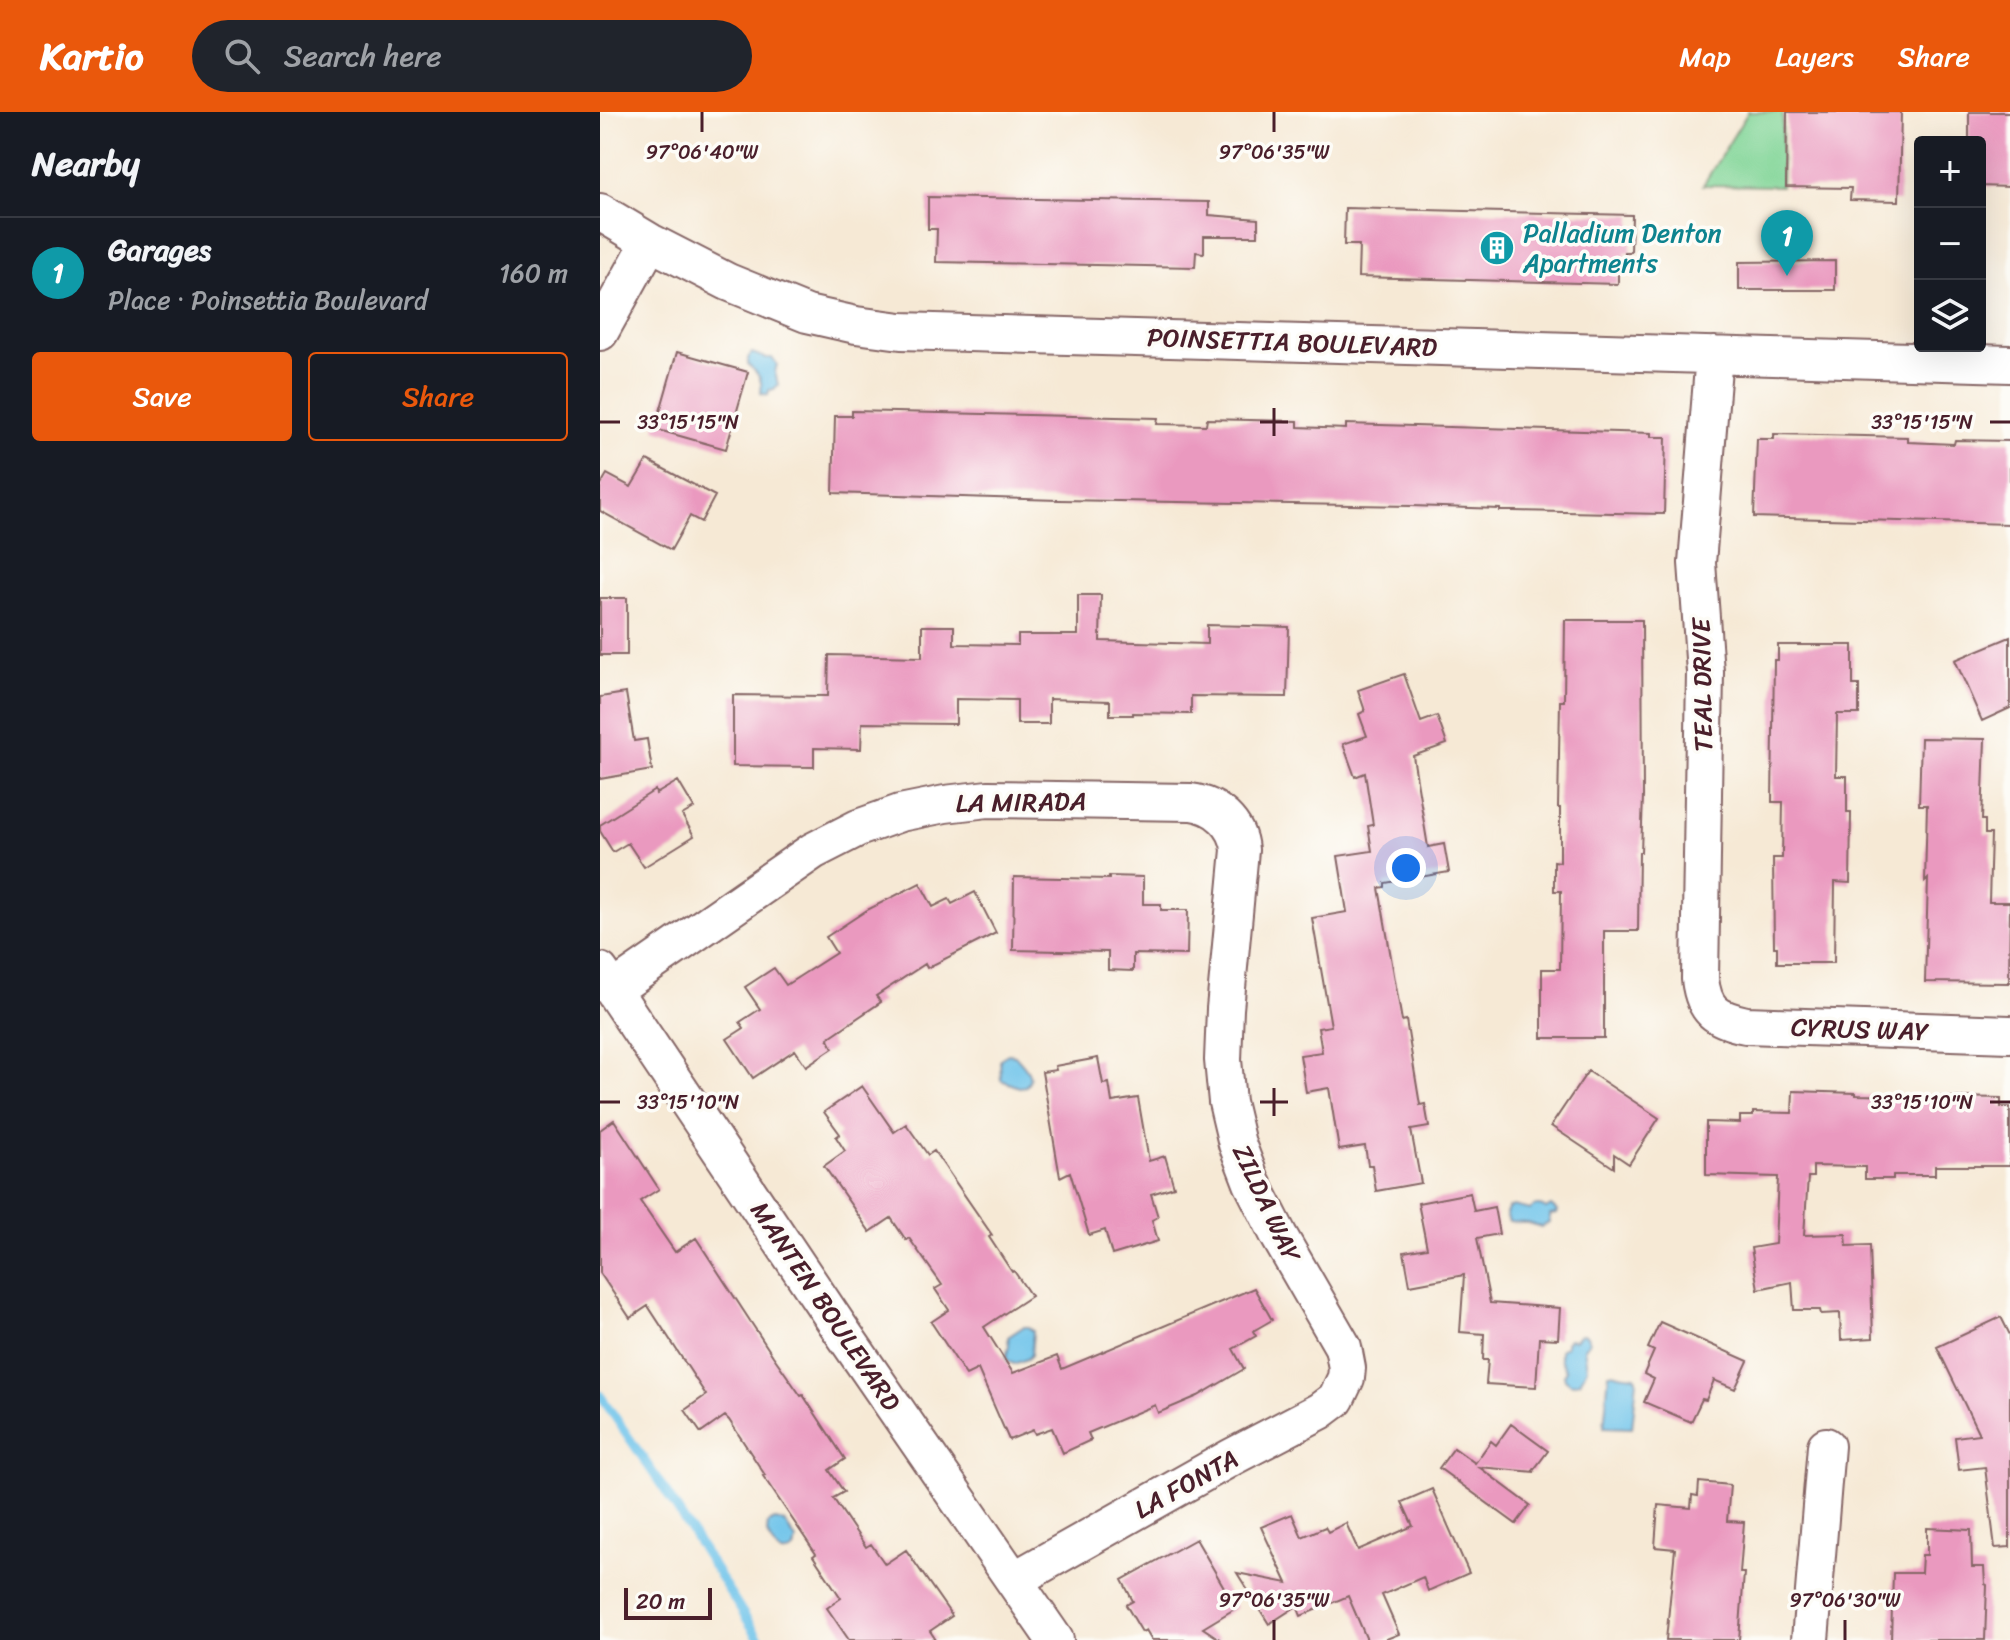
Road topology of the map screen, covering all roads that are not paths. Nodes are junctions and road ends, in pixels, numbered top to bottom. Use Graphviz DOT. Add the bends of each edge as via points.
graph roads {
  1 [pos="600,212"];
  2 [pos="650,242"];
  3 [pos="600,332"];
  4 [pos="1714,355"];
  5 [pos="2010,364"];
  6 [pos="1233,827"];
  7 [pos="606,980"];
  8 [pos="1713,1012"];
  9 [pos="2010,1034"];
  10 [pos="1346,1378"];
  11 [pos="1826,1446"];
  12 [pos="1014,1580"];
  13 [pos="1055,1640"];
  14 [pos="1810,1640"];
  1 -- 2 [label="street, POINSETTIA BOULEVARD"];
  2 -- 3 [label="street"];
  2 -- 4 [label="street, POINSETTIA BOULEVARD" via="807,314 901,331"];
  4 -- 5 [label="street, POINSETTIA BOULEVARD"];
  4 -- 8 [label="street, TEAL DRIVE" via="1697,563 1705,672 1700,979"];
  6 -- 7 [label="street, LA MIRADA" via="1214,809 1191,802 988,799 900,813 813,851"];
  6 -- 10 [label="street, ZILDA WAY" via="1240,850 1224,1022 1227,1102 1237,1144 1259,1196 1343,1347"];
  7 -- 12 [label="street, MANTEN BOULEVARD"];
  8 -- 9 [label="street, CYRUS WAY" via="1746,1025"];
  10 -- 12 [label="street, LA FONTA" via="1336,1399 1320,1411"];
  11 -- 14 [label="street"];
  12 -- 13 [label="street, MANTEN BOULEVARD"];
}
